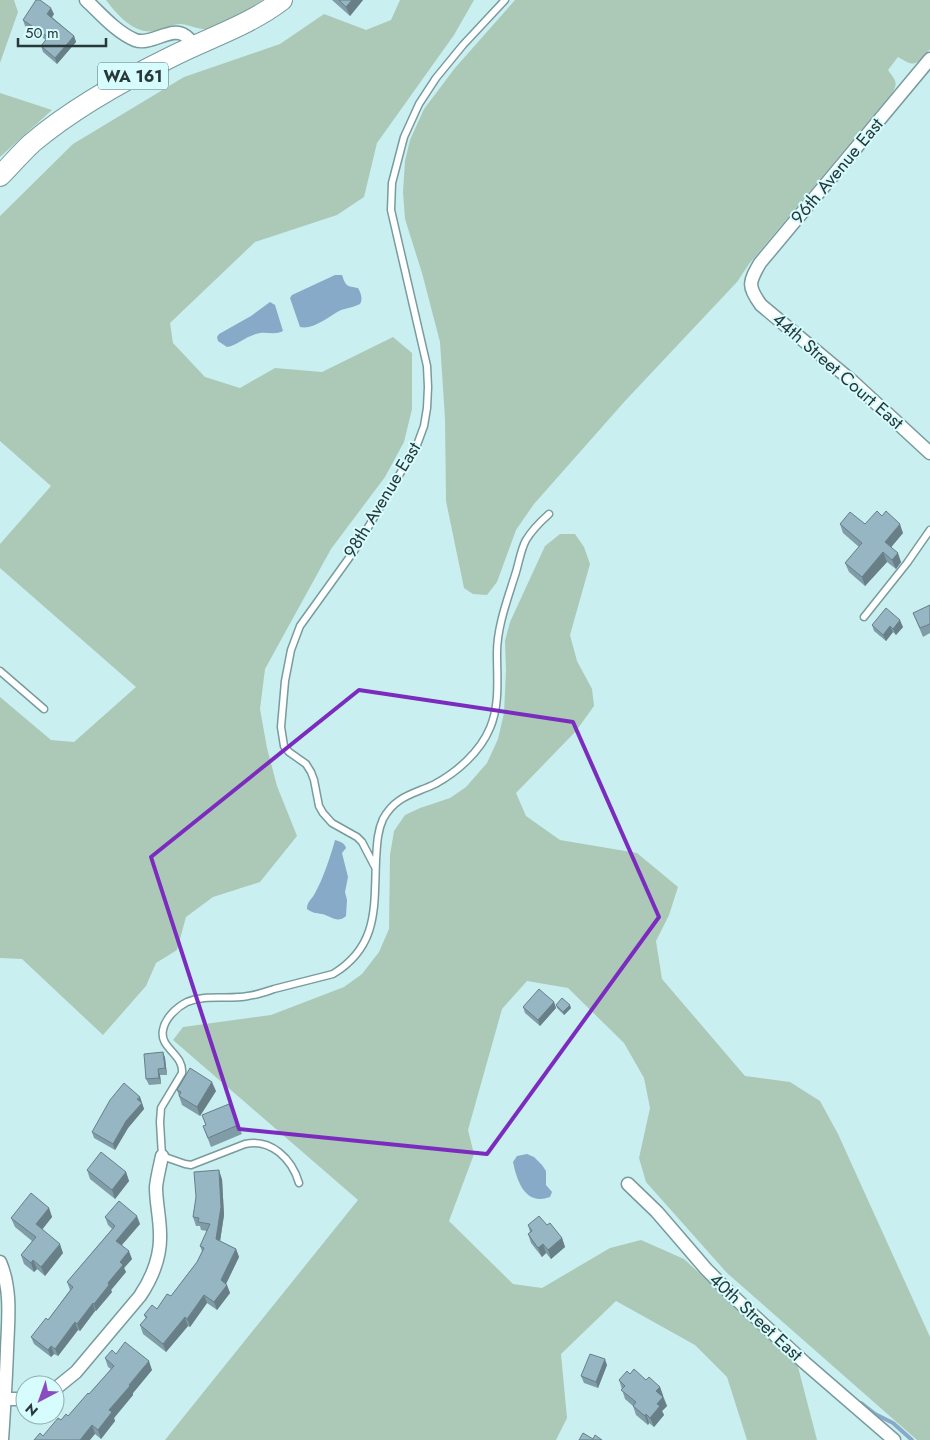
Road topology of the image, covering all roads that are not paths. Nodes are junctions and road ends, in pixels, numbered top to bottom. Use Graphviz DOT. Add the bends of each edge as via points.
graph roads {
  1 [pos="86,0"];
  2 [pos="282,0"];
  3 [pos="505,0"];
  4 [pos="195,46"];
  5 [pos="930,59"];
  6 [pos="0,176"];
  7 [pos="751,287"];
  8 [pos="930,453"];
  9 [pos="549,514"];
  10 [pos="930,530"];
  11 [pos="864,617"];
  12 [pos="0,671"];
  13 [pos="44,708"];
  14 [pos="376,868"];
  15 [pos="162,1156"];
  16 [pos="299,1183"];
  17 [pos="628,1184"];
  18 [pos="0,1262"];
  19 [pos="65,1381"];
  20 [pos="5,1398"];
  21 [pos="15,1398"];
  22 [pos="2,1440"];
  23 [pos="894,1440"];
  1 -- 4 [label="street" via="135,40 180,33"];
  2 -- 4 [label="main road, WA 161" via="248,22"];
  3 -- 14 [label="lane, 98th Avenue East" via="436,78 404,136 392,183 391,210 427,366 424,426 417,445 354,551 300,626 285,681 281,727 284,746 311,772 323,813 332,823 362,842"];
  4 -- 6 [label="main road, WA 161" via="121,83 69,116 30,145"];
  5 -- 7 [label="street, 96th Avenue East" via="760,263"];
  7 -- 8 [label="street, 44th Street Court East" via="761,305 852,381"];
  9 -- 14 [label="lane" via="525,542 504,612 496,653 496,699 490,728 477,749 459,768 436,783 402,798 389,811 378,836"];
  10 -- 11 [label="lane"];
  12 -- 13 [label="lane"];
  14 -- 15 [label="lane" via="370,930 362,947 342,969 247,996 195,1000 170,1015 162,1035 180,1060 182,1073 161,1108"];
  15 -- 16 [label="lane" via="191,1165 257,1142 284,1156"];
  15 -- 19 [label="street" via="156,1184 160,1247 148,1284 76,1372"];
  17 -- 23 [label="street, 40th Street East" via="736,1299"];
  18 -- 20 [label="street" via="8,1291"];
  20 -- 21 [label="street"];
  20 -- 22 [label="street"];
}
